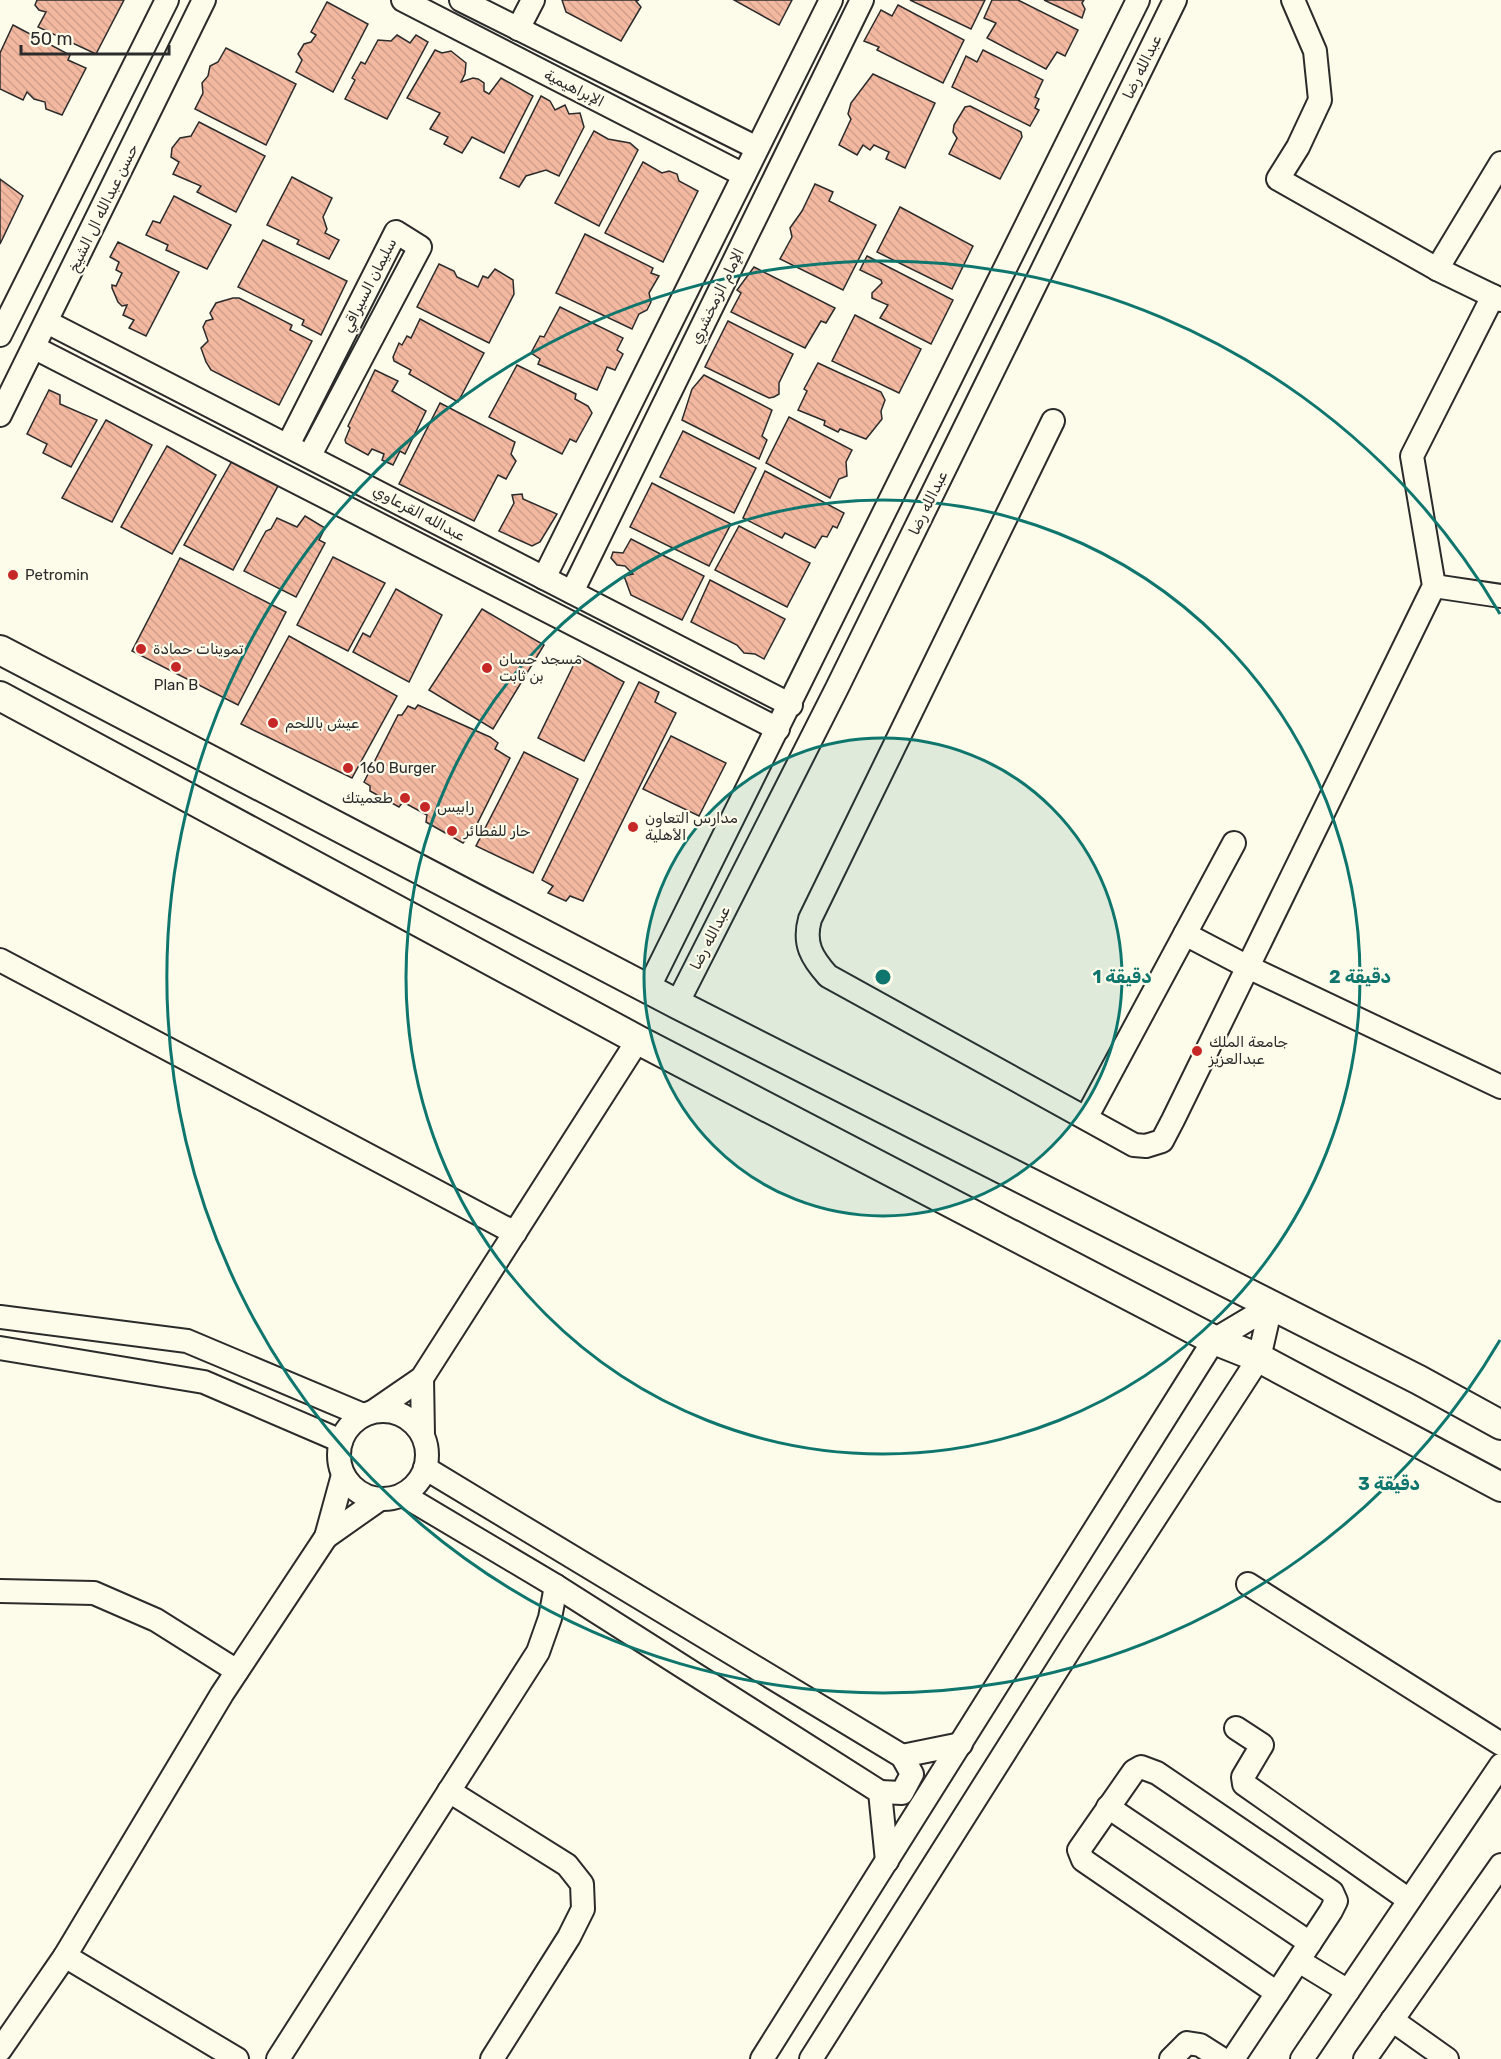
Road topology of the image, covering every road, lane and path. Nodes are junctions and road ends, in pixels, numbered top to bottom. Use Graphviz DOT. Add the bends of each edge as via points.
graph roads {
  1 [pos="167,0"];
  2 [pos="204,0"];
  3 [pos="403,0"];
  4 [pos="461,0"];
  5 [pos="533,0"];
  6 [pos="831,0"];
  7 [pos="862,0"];
  8 [pos="1138,0"];
  9 [pos="1175,0"];
  10 [pos="1293,0"];
  11 [pos="503,10"];
  12 [pos="518,29"];
  13 [pos="120,90"];
  14 [pos="154,102"];
  15 [pos="757,148"];
  16 [pos="1501,163"];
  17 [pos="744,176"];
  18 [pos="1437,270"];
  19 [pos="1497,298"];
  20 [pos="3,321"];
  21 [pos="47,322"];
  22 [pos="35,348"];
  23 [pos="0,415"];
  24 [pos="1053,421"];
  25 [pos="288,445"];
  26 [pos="310,455"];
  27 [pos="544,578"];
  28 [pos="1434,586"];
  29 [pos="572,592"];
  30 [pos="1501,596"];
  31 [pos="0,650"];
  32 [pos="806,675"];
  33 [pos="837,688"];
  34 [pos="0,696"];
  35 [pos="791,705"];
  36 [pos="778,729"];
  37 [pos="1234,843"];
  38 [pos="1185,934"];
  39 [pos="0,960"];
  40 [pos="1248,967"];
  41 [pos="648,989"];
  42 [pos="676,1004"];
  43 [pos="638,1040"];
  44 [pos="1501,1087"];
  45 [pos="1086,1118"];
  46 [pos="515,1233"];
  47 [pos="1271,1306"];
  48 [pos="0,1317"];
  49 [pos="1214,1340"];
  50 [pos="0,1348"];
  51 [pos="1259,1358"];
  52 [pos="422,1378"];
  53 [pos="368,1413"];
  54 [pos="1501,1425"];
  55 [pos="423,1435"];
  56 [pos="341,1441"];
  57 [pos="425,1468"];
  58 [pos="343,1475"];
  59 [pos="1501,1487"];
  60 [pos="403,1495"];
  61 [pos="380,1499"];
  62 [pos="326,1537"];
  63 [pos="1248,1584"];
  64 [pos="556,1586"];
  65 [pos="0,1591"];
  66 [pos="237,1671"];
  67 [pos="1236,1728"];
  68 [pos="962,1743"];
  69 [pos="1501,1743"];
  70 [pos="902,1756"];
  71 [pos="1501,1764"];
  72 [pos="449,1791"];
  73 [pos="880,1792"];
  74 [pos="1108,1807"];
  75 [pos="887,1861"];
  76 [pos="1501,1865"];
  77 [pos="1409,1900"];
  78 [pos="1304,1952"];
  79 [pos="65,1956"];
  80 [pos="1348,1991"];
  81 [pos="1277,1993"];
  82 [pos="1392,2020"];
  83 [pos="0,2050"];
  84 [pos="237,2059"];
  85 [pos="278,2059"];
  86 [pos="492,2059"];
  87 [pos="762,2059"];
  88 [pos="811,2059"];
  89 [pos="1171,2059"];
  90 [pos="1222,2059"];
  91 [pos="1233,2059"];
  92 [pos="1302,2059"];
  93 [pos="1365,2059"];
  94 [pos="1447,2059"];
  1 -- 13 [label="street"];
  2 -- 14 [label="street, حسن عبدالله ال الشيخ"];
  3 -- 17 [label="street, الإبراهيمية"];
  4 -- 11 [label="street, الإبراهيمية"];
  5 -- 12 [label="street"];
  6 -- 15 [label="street, الإمام الزمخشري"];
  7 -- 29 [label="street, الإمام الزمخشري"];
  8 -- 32 [label="street"];
  9 -- 33 [label="street, عبدالله رضا"];
  10 -- 18 [label="street" via="1316,51 1320,100 1278,179"];
  11 -- 12 [label="street, الإبراهيمية"];
  12 -- 15 [label="street, الإبراهيمية"];
  13 -- 14 [label="street"];
  13 -- 20 [label="street"];
  14 -- 21 [label="street, حسن عبدالله ال الشيخ"];
  15 -- 17 [label="street, الإمام الزمخشري"];
  16 -- 18 [label="street"];
  17 -- 27 [label="street, الإمام الزمخشري"];
  18 -- 19 [label="street"];
  19 -- 28 [label="street" via="1412,456"];
  21 -- 22 [label="street, حسن عبدالله ال الشيخ"];
  21 -- 25 [label="street, عبدالله القرعاوي"];
  22 -- 23 [label="street, حسن عبدالله ال الشيخ"];
  22 -- 36 [label="street, عبدالله القرعاوي"];
  24 -- 45 [label="street" via="805,934 812,958 828,976"];
  25 -- 26 [label="street, عبدالله القرعاوي"];
  25 -- 26 [label="street, سليمان السيراقي" via="396,232 420,247"];
  26 -- 27 [label="street, عبدالله القرعاوي"];
  27 -- 29 [label="street, عبدالله القرعاوي"];
  28 -- 30 [label="street"];
  28 -- 40 [label="street"];
  29 -- 35 [label="street, عبدالله القرعاوي"];
  31 -- 41 [label="main road"];
  32 -- 33 [label="street"];
  32 -- 35 [label="street"];
  33 -- 42 [label="street, عبدالله رضا"];
  34 -- 43 [label="main road"];
  35 -- 36 [label="street"];
  36 -- 41 [label="street"];
  37 -- 38 [label="street"];
  38 -- 40 [label="street"];
  38 -- 45 [label="street"];
  39 -- 46 [label="street"];
  40 -- 44 [label="street"];
  40 -- 45 [label="street" via="1162,1141 1134,1145"];
  41 -- 42 [label="main road"];
  42 -- 47 [label="main road"];
  43 -- 46 [label="street"];
  43 -- 49 [label="main road"];
  46 -- 52 [label="street"];
  47 -- 49 [label="street"];
  47 -- 51 [label="street"];
  47 -- 54 [label="main road"];
  48 -- 53 [label="street" via="187,1341"];
  49 -- 51 [label="main road"];
  49 -- 68 [label="street"];
  50 -- 56 [label="street" via="204,1382"];
  51 -- 59 [label="main road"];
  51 -- 88 [label="street"];
  52 -- 53 [label="street"];
  52 -- 55 [label="street"];
  53 -- 55 [label="street" via="397,1412 419,1427"];
  53 -- 56 [label="street" via="353,1422"];
  55 -- 57 [label="street" via="428,1457"];
  56 -- 58 [label="street" via="339,1464"];
  57 -- 60 [label="street"];
  57 -- 70 [label="street"];
  58 -- 61 [label="street" via="362,1495"];
  58 -- 62 [label="street"];
  60 -- 61 [label="street"];
  60 -- 64 [label="street"];
  61 -- 62 [label="street"];
  62 -- 66 [label="street"];
  63 -- 69 [label="street"];
  64 -- 72 [label="street" via="538,1652"];
  64 -- 73 [label="street"];
  65 -- 66 [label="street" via="94,1593 156,1620"];
  66 -- 79 [label="street"];
  67 -- 77 [label="street" via="1262,1745 1243,1777 1244,1784"];
  68 -- 70 [label="street"];
  68 -- 75 [label="street"];
  70 -- 73 [label="street" via="912,1774 902,1793"];
  71 -- 77 [label="street"];
  72 -- 85 [label="street"];
  72 -- 86 [label="street" via="567,1865 582,1884 583,1909 569,1937"];
  73 -- 75 [label="street"];
  74 -- 78 [label="street"];
  74 -- 78 [label="street" via="1134,1771 1141,1767 1157,1773 1332,1892 1336,1900"];
  74 -- 81 [label="street" via="1079,1850 1083,1860"];
  75 -- 87 [label="street"];
  76 -- 82 [label="street"];
  77 -- 80 [label="street"];
  78 -- 80 [label="street"];
  78 -- 81 [label="street"];
  79 -- 83 [label="street"];
  79 -- 84 [label="street"];
  80 -- 92 [label="street"];
  81 -- 91 [label="street"];
  82 -- 93 [label="street"];
  82 -- 94 [label="street"];
  89 -- 90 [label="street" via="1187,2043 1200,2045"];
}
